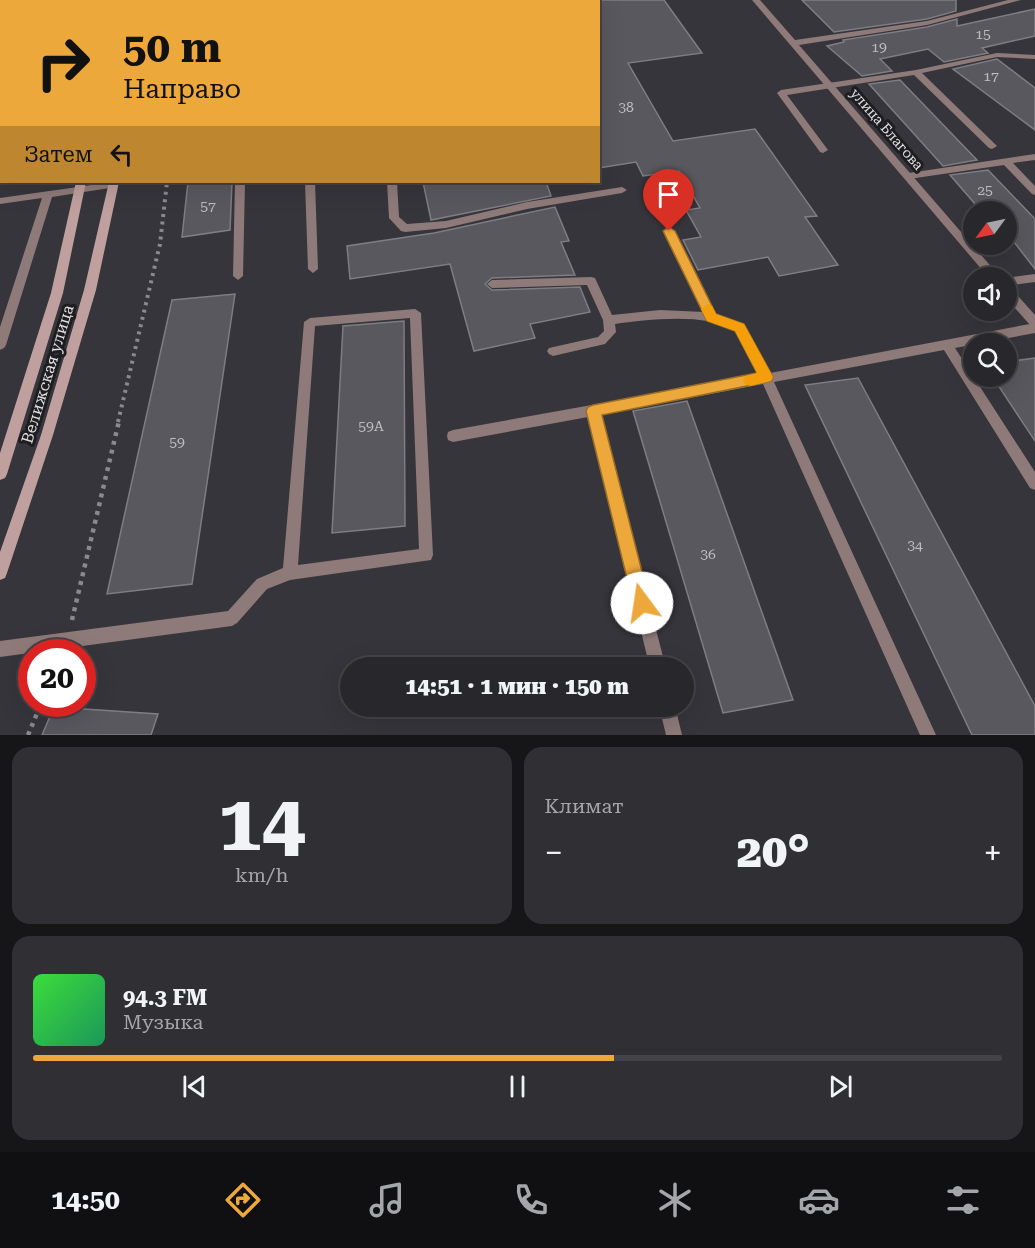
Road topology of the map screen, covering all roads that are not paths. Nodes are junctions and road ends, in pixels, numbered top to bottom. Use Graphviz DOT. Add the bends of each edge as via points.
graph roads {
  1 [pos="756,0"];
  2 [pos="1017,0"];
  3 [pos="794,43"];
  4 [pos="1035,57"];
  5 [pos="916,72"];
  6 [pos="830,86"];
  7 [pos="992,146"];
  8 [pos="823,150"];
  9 [pos="1035,157"];
  10 [pos="1005,160"];
  11 [pos="909,176"];
  12 [pos="113,183"];
  13 [pos="240,183"];
  14 [pos="310,183"];
  15 [pos="392,183"];
  16 [pos="81,186"];
  17 [pos="622,190"];
  18 [pos="1035,192"];
  19 [pos="48,194"];
  20 [pos="0,201"];
  21 [pos="669,231"];
  22 [pos="987,267"];
  23 [pos="313,269"];
  24 [pos="238,276"];
  25 [pos="1035,278"];
  26 [pos="1017,280"];
  27 [pos="492,284"];
  28 [pos="1017,304"];
  29 [pos="712,318"];
  30 [pos="609,320"];
  31 [pos="1035,326"];
  32 [pos="0,345"];
  33 [pos="947,345"];
  34 [pos="553,351"];
  35 [pos="766,377"];
  36 [pos="593,411"];
  37 [pos="453,436"];
  38 [pos="4,450"];
  39 [pos="0,474"];
  40 [pos="1035,484"];
  41 [pos="0,573"];
  42 [pos="290,573"];
  43 [pos="0,649"];
  44 [pos="655,657"];
  45 [pos="670,717"];
  46 [pos="674,735"];
  47 [pos="927,735"];
  1 -- 3 [label="street, улица Благова"];
  2 -- 3 [label="street" via="927,23"];
  3 -- 6 [label="street, улица Благова"];
  4 -- 5 [label="street" via="996,55"];
  5 -- 6 [label="street"];
  5 -- 7 [label="street"];
  6 -- 8 [label="street" via="781,93"];
  6 -- 11 [label="street, улица Благова"];
  9 -- 10 [label="street"];
  10 -- 11 [label="street"];
  10 -- 18 [label="street"];
  11 -- 22 [label="street, улица Благова"];
  12 -- 16 [label="street"];
  12 -- 41 [label="main road, Велижская улица" via="90,290"];
  13 -- 24 [label="street"];
  14 -- 23 [label="street"];
  15 -- 17 [label="street" via="394,218 405,228 421,229 512,208"];
  16 -- 19 [label="street"];
  16 -- 38 [label="main road, Велижская улица" via="57,293"];
  19 -- 20 [label="street"];
  19 -- 32 [label="street"];
  21 -- 29 [label="street"];
  25 -- 26 [label="street"];
  27 -- 30 [label="street" via="591,281"];
  28 -- 31 [label="street"];
  29 -- 30 [label="street" via="660,314"];
  29 -- 35 [label="street" via="739,328"];
  30 -- 34 [label="street" via="610,332 601,341"];
  31 -- 33 [label="street"];
  33 -- 35 [label="street"];
  33 -- 40 [label="street"];
  35 -- 36 [label="street"];
  35 -- 47 [label="street"];
  36 -- 37 [label="street"];
  36 -- 44 [label="street"];
  38 -- 39 [label="main road, Велижская улица"];
  42 -- 42 [label="street" via="426,555 415,313 310,322"];
  42 -- 43 [label="street" via="262,584 232,618"];
  45 -- 46 [label="street"];
}
